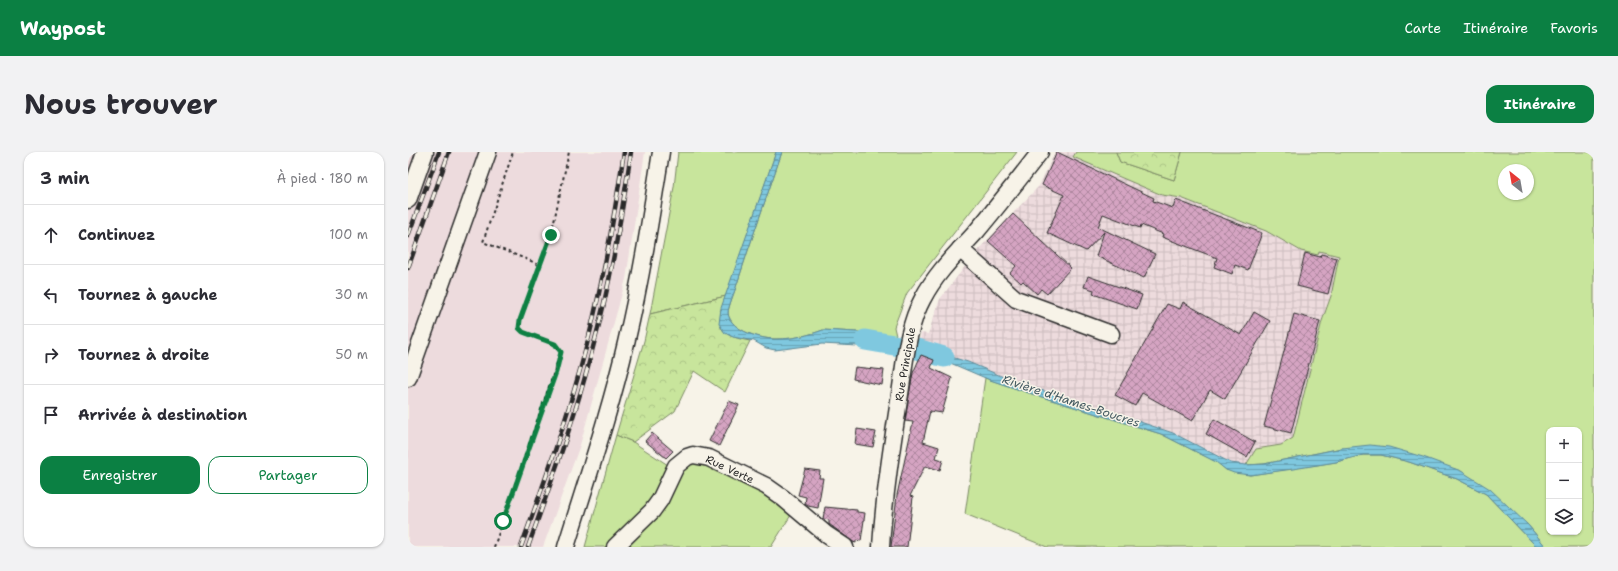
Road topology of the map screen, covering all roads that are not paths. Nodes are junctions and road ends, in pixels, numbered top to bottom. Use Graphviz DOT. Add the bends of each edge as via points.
graph roads {
  1 [pos="426,152"];
  2 [pos="488,152"];
  3 [pos="661,152"];
  4 [pos="1040,152"];
  5 [pos="408,200"];
  6 [pos="960,249"];
  7 [pos="1111,334"];
  8 [pos="408,378"];
  9 [pos="566,547"];
  10 [pos="615,547"];
  11 [pos="845,547"];
  12 [pos="880,547"];
  1 -- 5 [label="street"];
  2 -- 8 [label="street"];
  3 -- 9 [label="street" via="641,276 626,344"];
  4 -- 6 [label="street, Rue Principale"];
  6 -- 7 [label="street" via="1016,299"];
  6 -- 12 [label="street, Rue Principale" via="923,296 910,331"];
  10 -- 11 [label="street, Rue Verte" via="656,506 672,472 681,461 693,455 709,458 766,486"];
}
